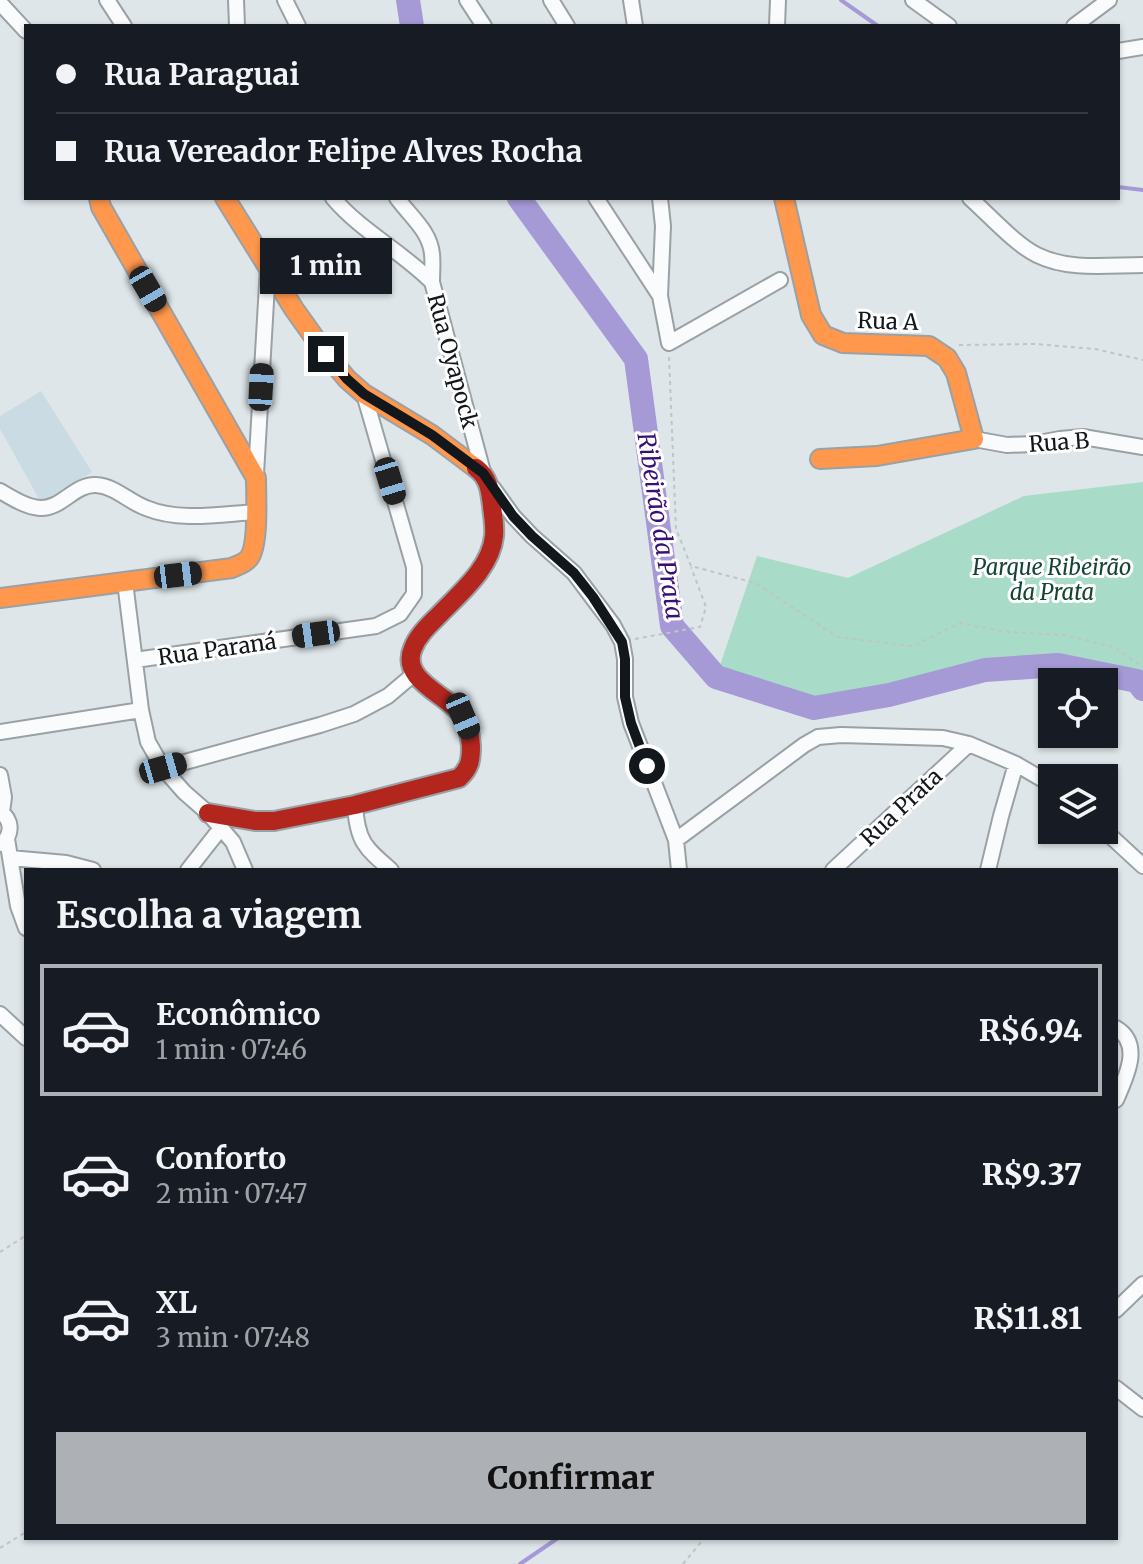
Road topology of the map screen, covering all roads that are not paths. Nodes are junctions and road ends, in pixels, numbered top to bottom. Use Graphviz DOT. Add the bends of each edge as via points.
graph roads {
  1 [pos="107,0"];
  2 [pos="236,0"];
  3 [pos="285,0"];
  4 [pos="467,0"];
  5 [pos="551,0"];
  6 [pos="631,0"];
  7 [pos="778,0"];
  8 [pos="913,0"];
  9 [pos="1109,0"];
  10 [pos="0,3"];
  11 [pos="123,24"];
  12 [pos="237,24"];
  13 [pos="297,24"];
  14 [pos="483,24"];
  15 [pos="566,24"];
  16 [pos="635,24"];
  17 [pos="777,24"];
  18 [pos="946,24"];
  19 [pos="1077,24"];
  20 [pos="24,29"];
  21 [pos="1143,47"];
  22 [pos="1120,51"];
  23 [pos="99,200"];
  24 [pos="226,200"];
  25 [pos="335,200"];
  26 [pos="399,200"];
  27 [pos="597,200"];
  28 [pos="660,200"];
  29 [pos="784,200"];
  30 [pos="972,200"];
  31 [pos="1143,265"];
  32 [pos="268,266"];
  33 [pos="780,280"];
  34 [pos="432,282"];
  35 [pos="660,296"];
  36 [pos="364,394"];
  37 [pos="974,439"];
  38 [pos="1143,447"];
  39 [pos="820,459"];
  40 [pos="256,478"];
  41 [pos="486,479"];
  42 [pos="0,491"];
  43 [pos="256,512"];
  44 [pos="125,582"];
  45 [pos="0,598"];
  46 [pos="135,660"];
  47 [pos="414,674"];
  48 [pos="141,710"];
  49 [pos="0,732"];
  50 [pos="969,744"];
  51 [pos="1016,764"];
  52 [pos="163,768"];
  53 [pos="0,775"];
  54 [pos="1038,777"];
  55 [pos="355,805"];
  56 [pos="1,811"];
  57 [pos="208,813"];
  58 [pos="221,828"];
  59 [pos="676,840"];
  60 [pos="4,842"];
  61 [pos="1118,843"];
  62 [pos="10,858"];
  63 [pos="1143,866"];
  64 [pos="85,868"];
  65 [pos="190,868"];
  66 [pos="244,868"];
  67 [pos="389,868"];
  68 [pos="679,868"];
  69 [pos="835,868"];
  70 [pos="988,868"];
  71 [pos="24,922"];
  72 [pos="0,1014"];
  73 [pos="1118,1029"];
  74 [pos="24,1036"];
  75 [pos="1118,1095"];
  76 [pos="1143,1284"];
  77 [pos="1118,1308"];
  78 [pos="1118,1390"];
  79 [pos="1143,1409"];
  1 -- 11 [label="street"];
  2 -- 12 [label="street"];
  3 -- 13 [label="street"];
  4 -- 14 [label="street"];
  5 -- 15 [label="street"];
  6 -- 16 [label="street"];
  7 -- 17 [label="street"];
  8 -- 18 [label="street"];
  9 -- 19 [label="street"];
  10 -- 20 [label="street"];
  21 -- 22 [label="street"];
  23 -- 40 [label="street"];
  24 -- 32 [label="street"];
  25 -- 34 [label="street, Rua Oyapock"];
  26 -- 34 [label="street" via="429,242"];
  27 -- 35 [label="street"];
  28 -- 35 [label="street"];
  29 -- 37 [label="street, Rua A" via="811,315 823,335 843,343 929,346 947,358"];
  30 -- 31 [label="street" via="1036,255 1076,265"];
  32 -- 36 [label="street" via="326,354"];
  32 -- 40 [label="street"];
  33 -- 35 [label="street" via="669,343"];
  34 -- 41 [label="street, Rua Oyapock"];
  36 -- 41 [label="street" via="432,435"];
  36 -- 46 [label="street, Rua Paraná" via="414,567 414,594 400,614 376,626"];
  37 -- 38 [label="street, Rua B" via="1007,445 1083,437"];
  37 -- 39 [label="street" via="877,456"];
  40 -- 43 [label="street"];
  41 -- 47 [label="street" via="494,539 483,566 412,649"];
  41 -- 59 [label="street" via="513,516 574,573 622,642 631,723"];
  42 -- 43 [label="street" via="41,508 93,485 167,515"];
  43 -- 44 [label="street" via="253,549 242,563"];
  44 -- 45 [label="street"];
  44 -- 46 [label="street"];
  46 -- 48 [label="street"];
  47 -- 52 [label="street" via="354,714"];
  47 -- 55 [label="street" via="463,716 470,732 467,771 459,778"];
  48 -- 49 [label="street"];
  48 -- 52 [label="street" via="148,742"];
  50 -- 51 [label="street"];
  50 -- 59 [label="street" via="943,738 818,737"];
  50 -- 69 [label="street, Rua Prata"];
  51 -- 54 [label="street"];
  51 -- 70 [label="street"];
  52 -- 57 [label="street"];
  53 -- 56 [label="street"];
  55 -- 57 [label="street" via="274,821"];
  55 -- 67 [label="street" via="361,839"];
  56 -- 60 [label="street" via="9,821"];
  57 -- 58 [label="street"];
  58 -- 65 [label="street"];
  58 -- 66 [label="street"];
  59 -- 68 [label="street"];
  60 -- 62 [label="street"];
  61 -- 63 [label="street"];
  62 -- 64 [label="street"];
  62 -- 71 [label="street"];
  72 -- 74 [label="street"];
  73 -- 75 [label="street" via="1132,1044 1133,1058"];
  76 -- 77 [label="street"];
  78 -- 79 [label="street"];
}
